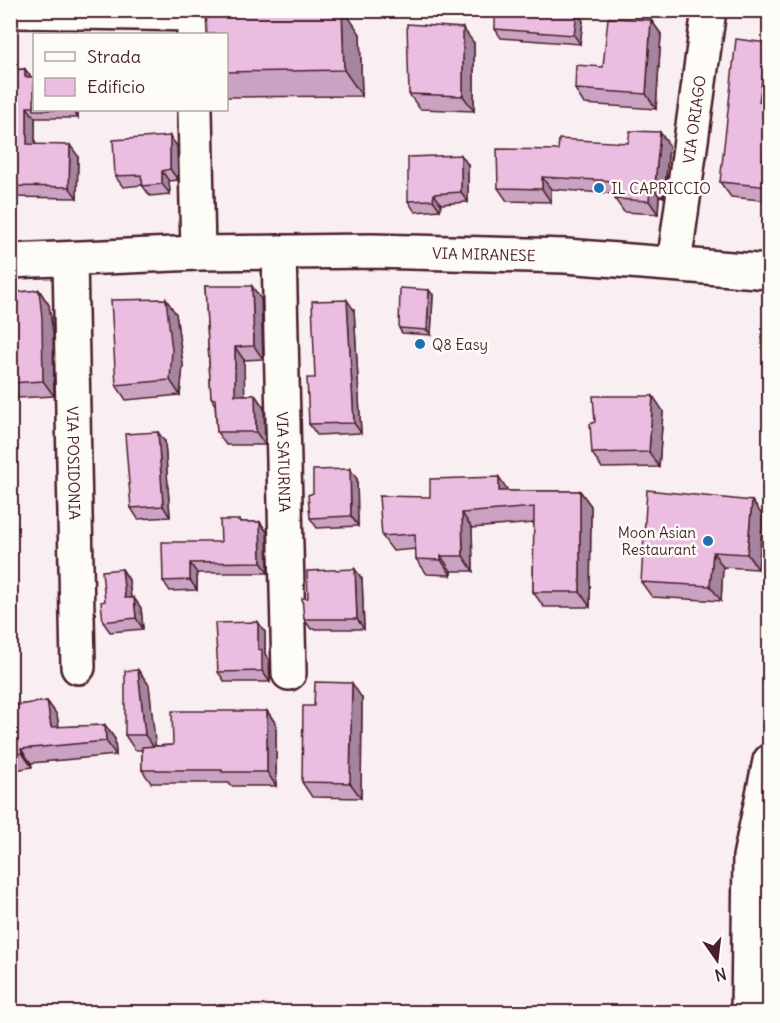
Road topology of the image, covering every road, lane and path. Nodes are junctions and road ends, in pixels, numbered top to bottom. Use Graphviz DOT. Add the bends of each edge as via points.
graph roads {
  1 [pos="709,10"];
  2 [pos="18,11"];
  3 [pos="194,33"];
  4 [pos="195,111"];
  5 [pos="279,252"];
  6 [pos="198,253"];
  7 [pos="70,259"];
  8 [pos="10,261"];
  9 [pos="674,264"];
  10 [pos="770,272"];
  11 [pos="78,667"];
  12 [pos="289,673"];
  13 [pos="770,761"];
  14 [pos="748,1012"];
  1 -- 9 [label="street, VIA ORIAGO"];
  2 -- 3 [label="street" via="194,14"];
  4 -- 6 [label="street"];
  5 -- 6 [label="street, VIA MIRANESE"];
  5 -- 9 [label="street, VIA MIRANESE" via="566,256"];
  5 -- 12 [label="street, VIA SATURNIA"];
  6 -- 7 [label="street, VIA MIRANESE"];
  7 -- 8 [label="street, VIA MIRANESE"];
  7 -- 11 [label="street, VIA POSIDONIA"];
  9 -- 10 [label="street, VIA MIRANESE"];
  13 -- 14 [label="street" via="750,857"];
}
